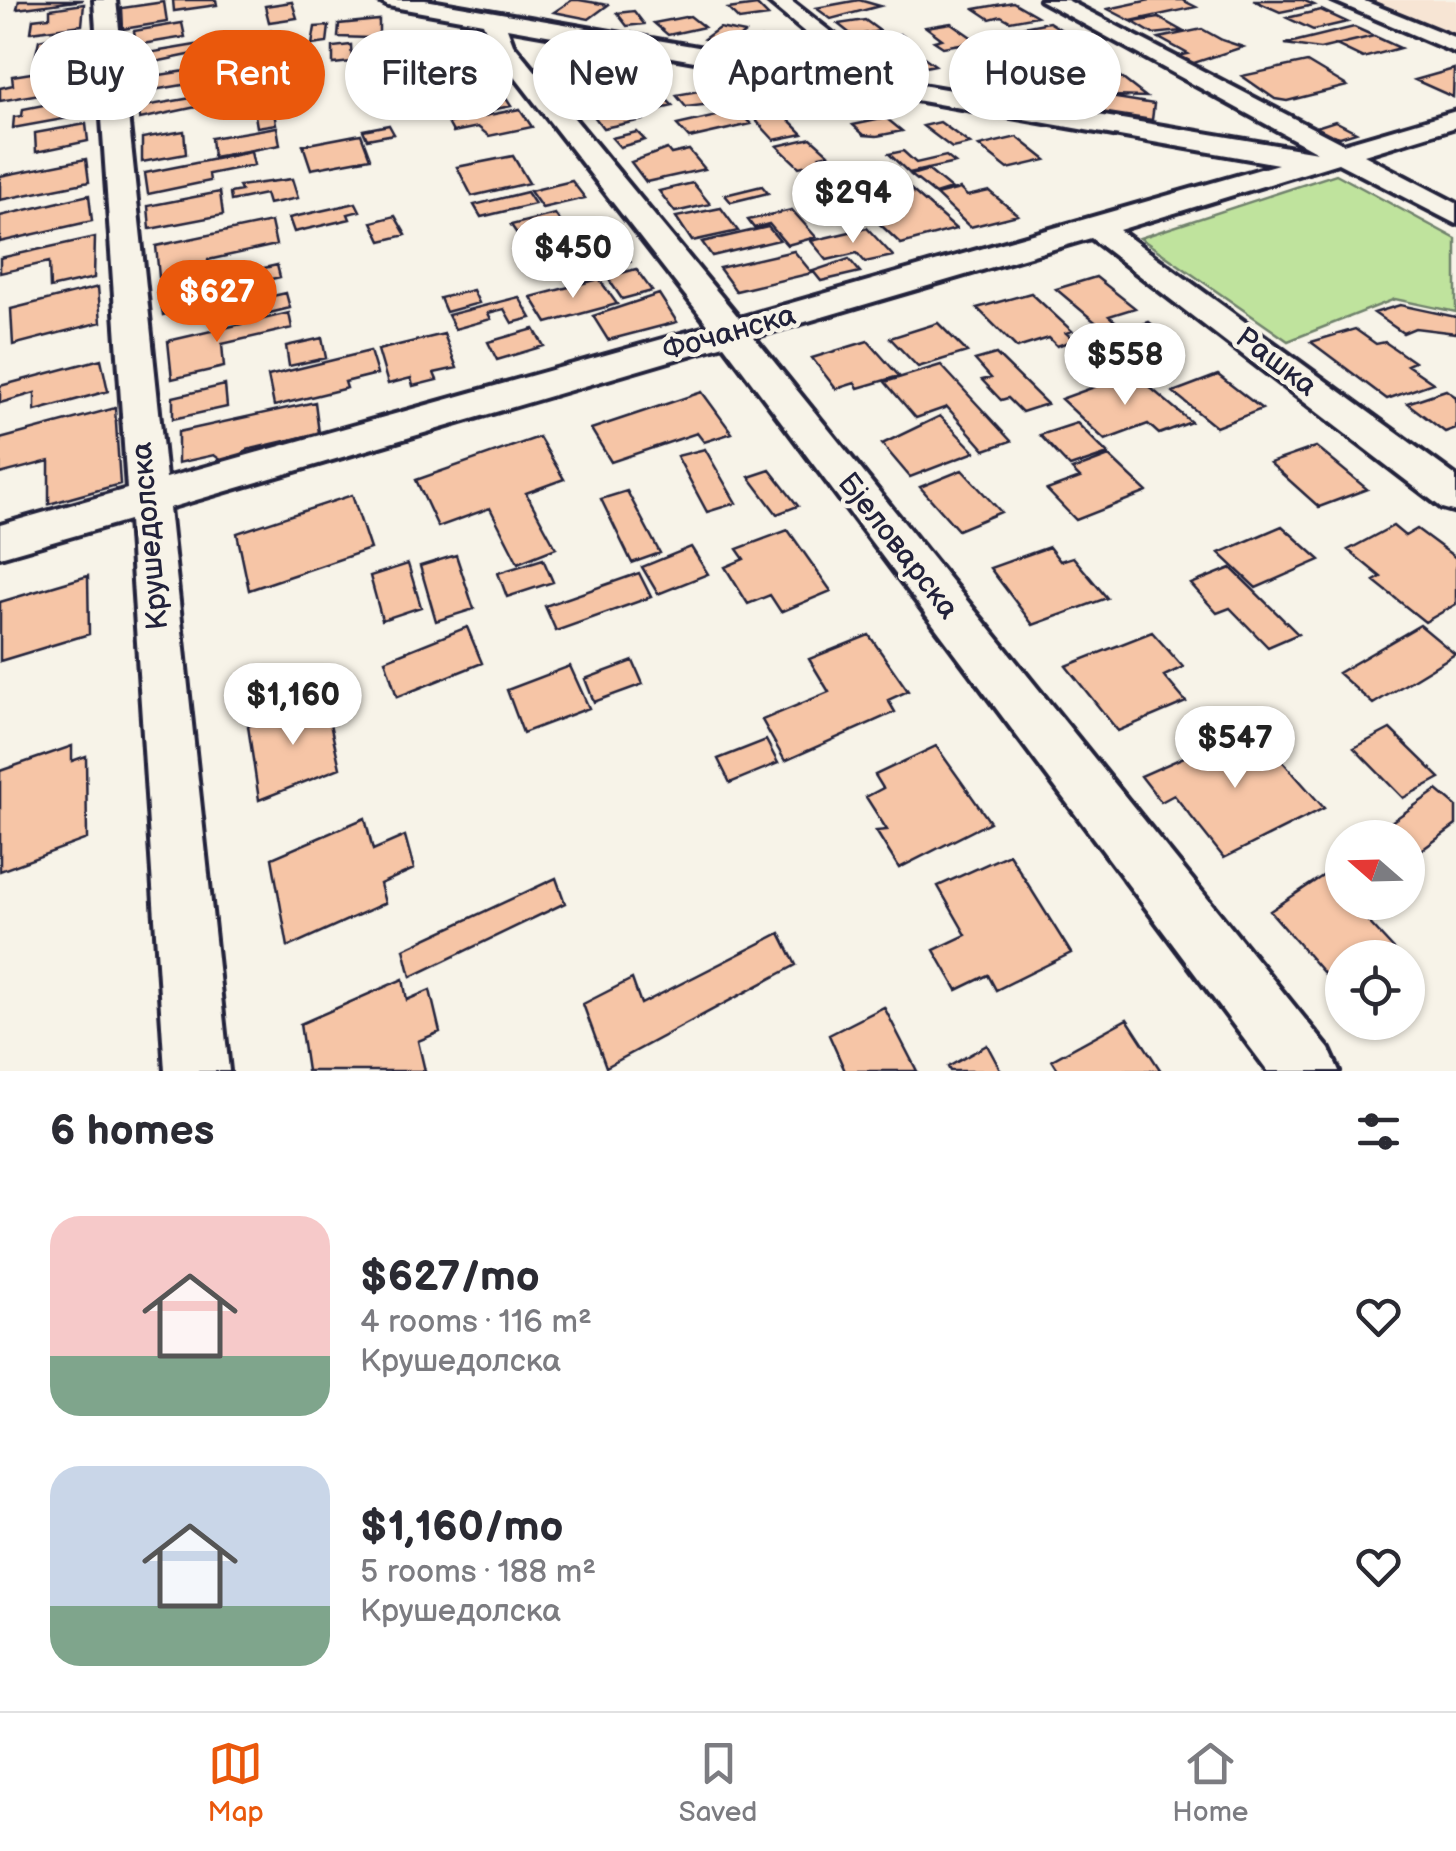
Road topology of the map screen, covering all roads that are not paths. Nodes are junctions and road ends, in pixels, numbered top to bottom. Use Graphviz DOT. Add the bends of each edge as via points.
graph roads {
  1 [pos="105,0"];
  2 [pos="388,0"];
  3 [pos="777,0"];
  4 [pos="1052,0"];
  5 [pos="1343,0"];
  6 [pos="446,5"];
  7 [pos="493,19"];
  8 [pos="814,30"];
  9 [pos="1456,46"];
  10 [pos="693,54"];
  11 [pos="929,95"];
  12 [pos="1456,119"];
  13 [pos="1323,157"];
  14 [pos="1384,176"];
  15 [pos="1456,189"];
  16 [pos="1456,215"];
  17 [pos="1096,228"];
  18 [pos="732,332"];
  19 [pos="1456,497"];
  20 [pos="146,499"];
  21 [pos="0,541"];
  22 [pos="197,1071"];
  23 [pos="1307,1071"];
  1 -- 20 [label="street, Крушедолска"];
  2 -- 6 [label="street"];
  3 -- 8 [label="street"];
  4 -- 13 [label="street"];
  5 -- 9 [label="street"];
  6 -- 7 [label="street"];
  7 -- 10 [label="street"];
  7 -- 18 [label="street, Бјеловарска" via="502,44"];
  11 -- 13 [label="street"];
  12 -- 13 [label="street, Фочанска"];
  13 -- 14 [label="street"];
  13 -- 17 [label="street, Фочанска"];
  14 -- 15 [label="street"];
  14 -- 16 [label="street"];
  17 -- 18 [label="street, Фочанска"];
  17 -- 19 [label="street, Рашка"];
  18 -- 20 [label="street, Фочанска"];
  18 -- 23 [label="street, Бјеловарска"];
  20 -- 21 [label="street, Фочанска"];
  20 -- 22 [label="street, Крушедолска"];
}
